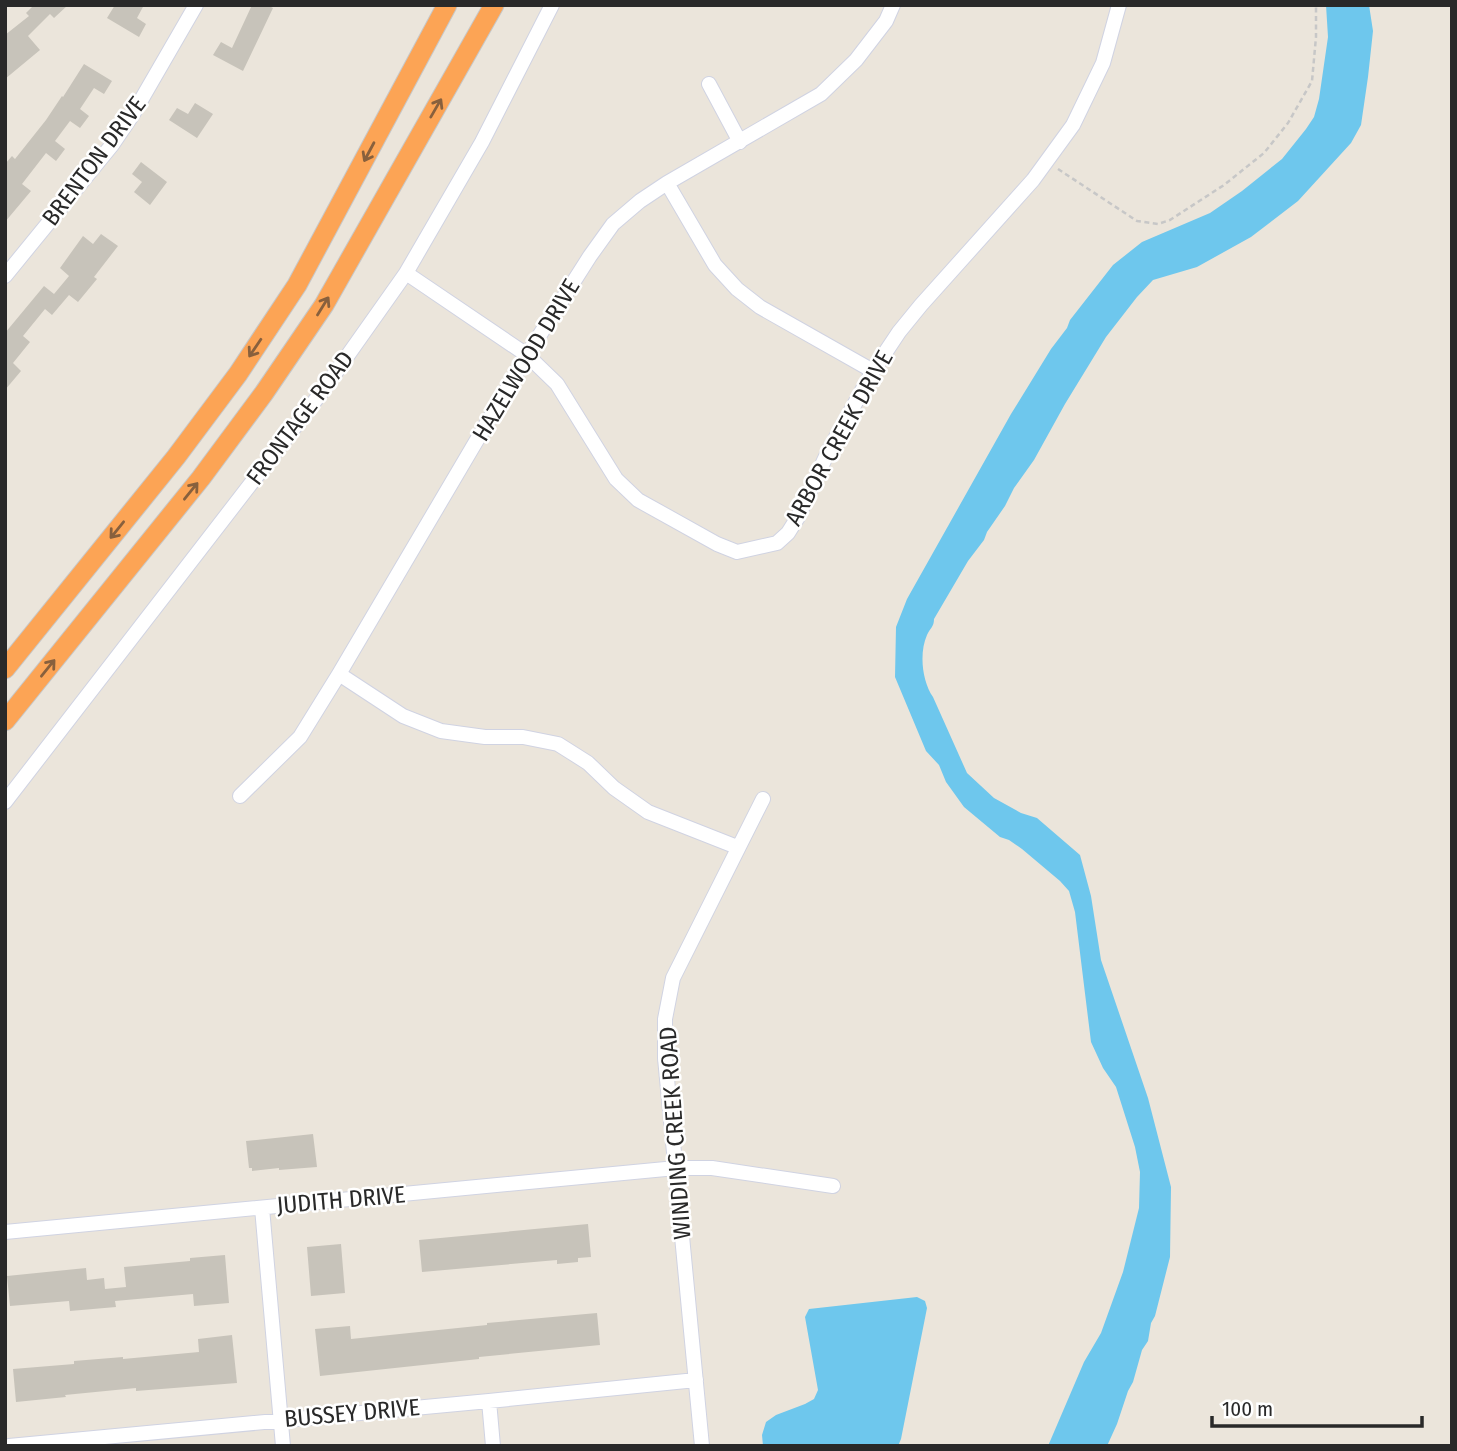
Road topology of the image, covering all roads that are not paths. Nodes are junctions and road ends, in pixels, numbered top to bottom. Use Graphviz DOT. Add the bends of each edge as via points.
graph roads {
  1 [pos="196,5"];
  2 [pos="447,5"];
  3 [pos="495,5"];
  4 [pos="552,5"];
  5 [pos="892,5"];
  6 [pos="1119,5"];
  7 [pos="709,84"];
  8 [pos="740,142"];
  9 [pos="667,183"];
  10 [pos="406,273"];
  11 [pos="5,276"];
  12 [pos="527,355"];
  13 [pos="873,371"];
  14 [pos="5,669"];
  15 [pos="339,674"];
  16 [pos="5,721"];
  17 [pos="240,796"];
  18 [pos="763,799"];
  19 [pos="5,802"];
  20 [pos="737,847"];
  21 [pos="676,1168"];
  22 [pos="833,1186"];
  23 [pos="262,1208"];
  24 [pos="5,1232"];
  25 [pos="696,1380"];
  26 [pos="489,1401"];
  27 [pos="281,1419"];
  28 [pos="75,1443"];
  29 [pos="9,1446"];
  30 [pos="283,1446"];
  31 [pos="493,1446"];
  32 [pos="702,1446"];
  1 -- 11 [label="street, BRENTON DRIVE" via="112,145"];
  2 -- 14 [label="highway, one-way" via="297,285 238,374"];
  16 -- 3 [label="highway, one-way" via="201,478 272,382 324,305"];
  4 -- 10 [label="street, FRONTAGE ROAD" via="482,142"];
  5 -- 8 [label="street, HAZELWOOD DRIVE" via="886,21 856,60 821,94"];
  6 -- 13 [label="street, ARBOR CREEK DRIVE" via="1103,62 1073,125 1033,180 899,332"];
  7 -- 8 [label="street"];
  8 -- 9 [label="street, HAZELWOOD DRIVE"];
  9 -- 12 [label="street, HAZELWOOD DRIVE" via="613,224"];
  9 -- 13 [label="street" via="715,265 737,289 760,307"];
  10 -- 12 [label="street, ARBOR CREEK DRIVE"];
  10 -- 19 [label="street, FRONTAGE ROAD" via="324,389"];
  12 -- 13 [label="street, ARBOR CREEK DRIVE" via="556,384 616,479 638,500 737,552 777,543 788,533"];
  12 -- 15 [label="street, HAZELWOOD DRIVE"];
  15 -- 17 [label="street, HAZELWOOD DRIVE" via="300,737"];
  15 -- 20 [label="street" via="403,716 441,732 558,744 648,812"];
  18 -- 20 [label="street, WINDING CREEK ROAD"];
  20 -- 21 [label="street, WINDING CREEK ROAD" via="673,978 665,1058"];
  21 -- 22 [label="street, JUDITH DRIVE" via="712,1168"];
  21 -- 23 [label="street, JUDITH DRIVE"];
  21 -- 25 [label="street, WINDING CREEK ROAD"];
  23 -- 24 [label="street, JUDITH DRIVE"];
  23 -- 27 [label="street"];
  25 -- 26 [label="street, BUSSEY DRIVE"];
  25 -- 32 [label="street, WINDING CREEK ROAD"];
  26 -- 27 [label="street, BUSSEY DRIVE"];
  26 -- 31 [label="street"];
  27 -- 28 [label="street, BUSSEY DRIVE"];
  27 -- 30 [label="street"];
  28 -- 29 [label="street, BUSSEY DRIVE"];
}
